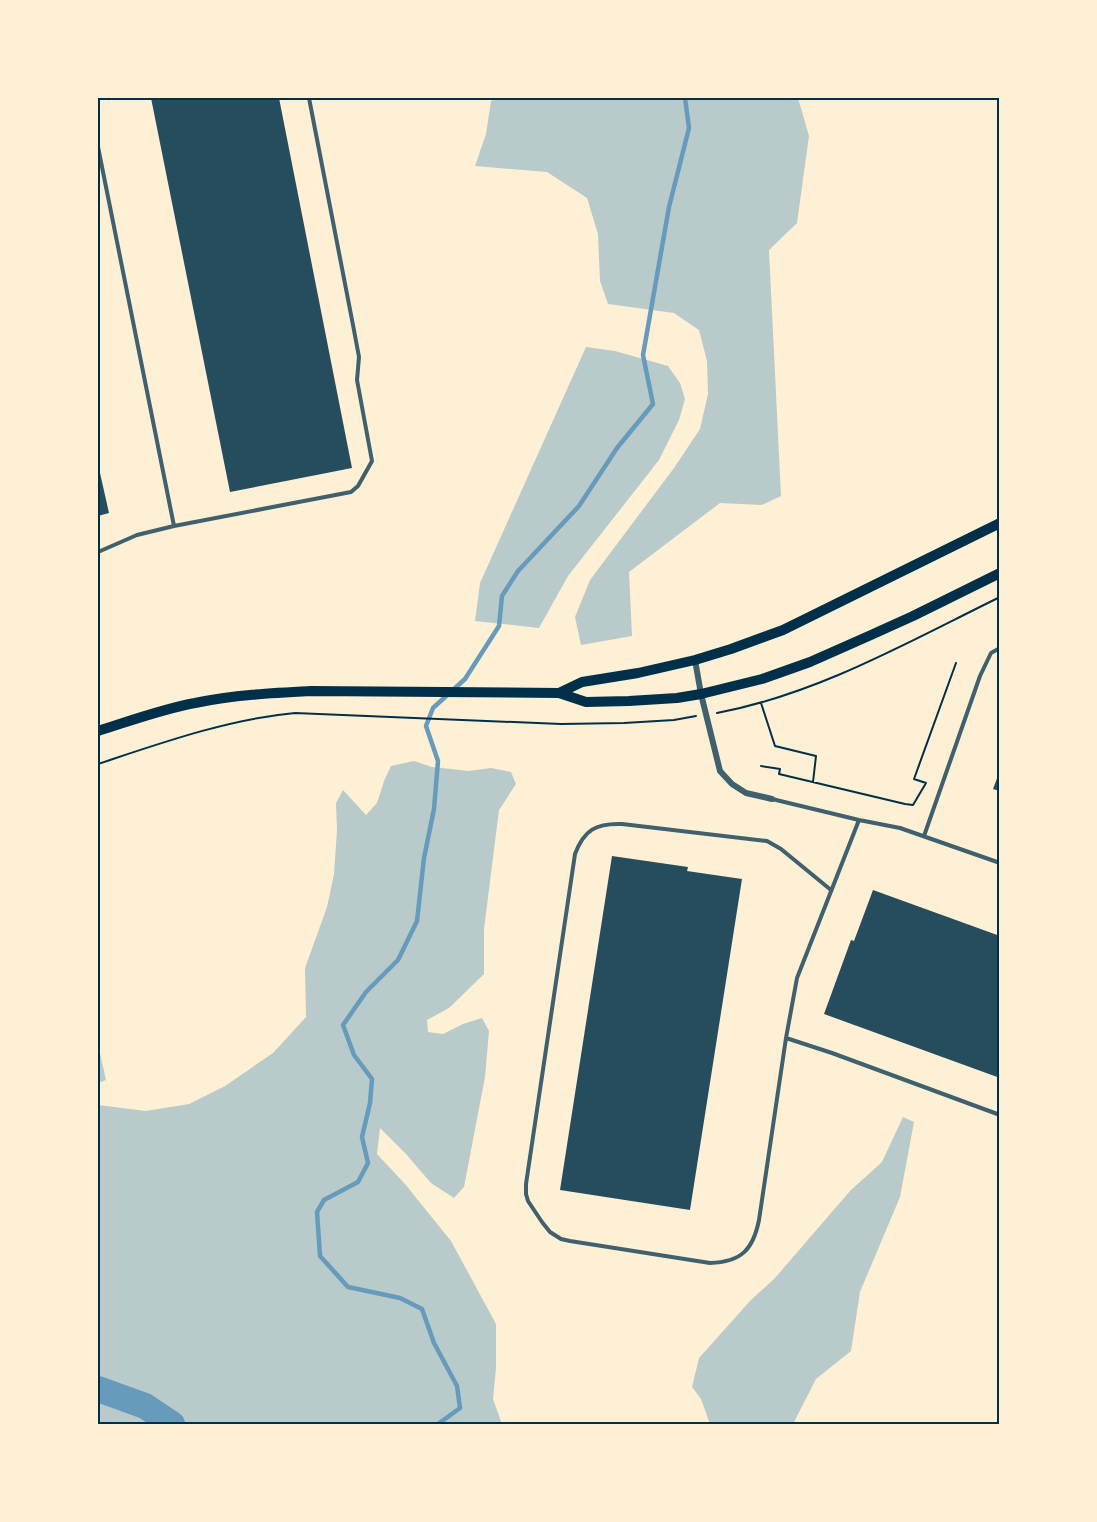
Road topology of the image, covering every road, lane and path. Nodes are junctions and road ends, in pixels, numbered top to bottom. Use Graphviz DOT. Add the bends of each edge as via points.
graph roads {
  1 [pos="309,98"];
  2 [pos="98,147"];
  3 [pos="999,523"];
  4 [pos="174,526"];
  5 [pos="98,552"];
  6 [pos="999,573"];
  7 [pos="999,648"];
  8 [pos="695,660"];
  9 [pos="956,663"];
  10 [pos="559,693"];
  11 [pos="701,694"];
  12 [pos="761,703"];
  13 [pos="480,720"];
  14 [pos="98,731"];
  15 [pos="98,764"];
  16 [pos="762,766"];
  17 [pos="813,782"];
  18 [pos="772,799"];
  19 [pos="859,820"];
  20 [pos="924,836"];
  21 [pos="999,863"];
  22 [pos="831,890"];
  23 [pos="786,1038"];
  24 [pos="999,1115"];
  1 -- 4 [label="lane" via="354,325 359,357 357,380 372,461 351,492"];
  2 -- 4 [label="lane"];
  3 -- 8 [label="main road" via="783,630"];
  4 -- 5 [label="lane" via="136,535"];
  6 -- 11 [label="main road" via="810,662"];
  7 -- 20 [label="lane" via="991,653 980,676"];
  8 -- 10 [label="main road" via="582,682"];
  8 -- 11 [label="street"];
  9 -- 17 [label="path" via="914,779 927,783 913,805"];
  10 -- 11 [label="main road" via="586,702"];
  10 -- 14 [label="main road" via="262,694 197,702"];
  11 -- 18 [label="street" via="720,771 746,793"];
  12 -- 17 [label="path" via="775,746 816,756"];
  13 -- 15 [label="path" via="296,713 254,719 172,740"];
  16 -- 17 [label="path"];
  18 -- 19 [label="lane"];
  19 -- 20 [label="lane"];
  19 -- 22 [label="lane"];
  20 -- 21 [label="lane"];
  22 -- 23 [label="lane" via="797,978"];
  22 -- 23 [label="lane" via="781,849 766,842 608,823 585,834 575,854 526,1184 528,1201 542,1222 555,1236 570,1241 710,1263 737,1258 751,1246 756,1232"];
  23 -- 24 [label="lane"];
}
